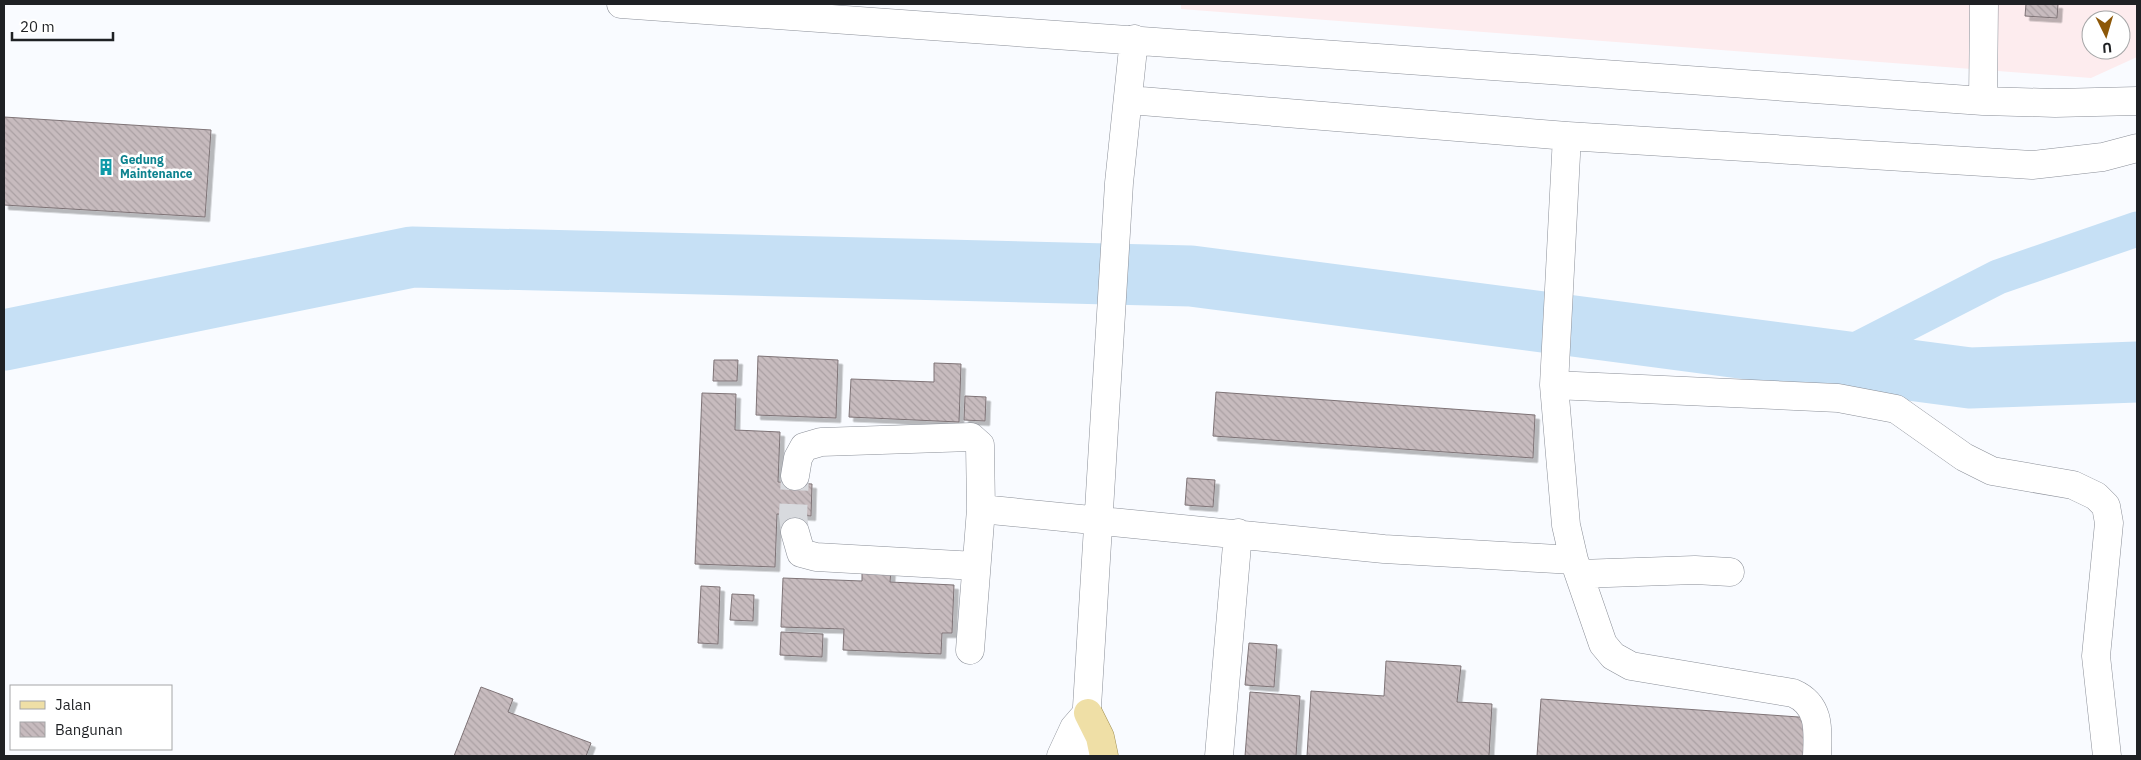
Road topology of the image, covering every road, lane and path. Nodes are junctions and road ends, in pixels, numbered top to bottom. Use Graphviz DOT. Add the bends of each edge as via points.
graph roads {
  1 [pos="621,4"];
  2 [pos="1984,4"];
  3 [pos="677,6"];
  4 [pos="1134,39"];
  5 [pos="1129,100"];
  6 [pos="1983,101"];
  7 [pos="2137,101"];
  8 [pos="1567,136"];
  9 [pos="2137,148"];
  10 [pos="1554,377"];
  11 [pos="795,476"];
  12 [pos="981,509"];
  13 [pos="1098,520"];
  14 [pos="795,532"];
  15 [pos="1238,533"];
  16 [pos="976,566"];
  17 [pos="1576,567"];
  18 [pos="1730,572"];
  19 [pos="970,650"];
  20 [pos="1088,713"];
  21 [pos="1061,756"];
  22 [pos="1084,756"];
  23 [pos="1104,756"];
  24 [pos="1219,756"];
  25 [pos="1817,756"];
  26 [pos="2107,756"];
  1 -- 3 [label="street"];
  2 -- 6 [label="street"];
  3 -- 4 [label="street"];
  4 -- 5 [label="street"];
  4 -- 6 [label="street"];
  5 -- 8 [label="street"];
  5 -- 13 [label="street" via="1119,184"];
  6 -- 7 [label="street"];
  8 -- 9 [label="street" via="2032,165 2103,157"];
  8 -- 10 [label="street"];
  10 -- 17 [label="street" via="1566,525"];
  10 -- 26 [label="street" via="1838,398 1896,409 1964,457 1992,471 2073,486 2096,496 2106,506 2109,523 2096,656"];
  11 -- 12 [label="street" via="804,447 821,442 971,437 980,445"];
  12 -- 13 [label="street"];
  12 -- 16 [label="street"];
  13 -- 15 [label="street"];
  13 -- 20 [label="street"];
  14 -- 16 [label="street" via="801,553 816,557"];
  15 -- 17 [label="street"];
  15 -- 24 [label="street"];
  16 -- 19 [label="street"];
  17 -- 18 [label="street"];
  17 -- 25 [label="street" via="1596,628 1613,656 1631,666 1802,697 1816,716"];
  20 -- 21 [label="street" via="1074,728"];
  20 -- 22 [label="street"];
  20 -- 23 [label="main road" via="1100,737"];
}
